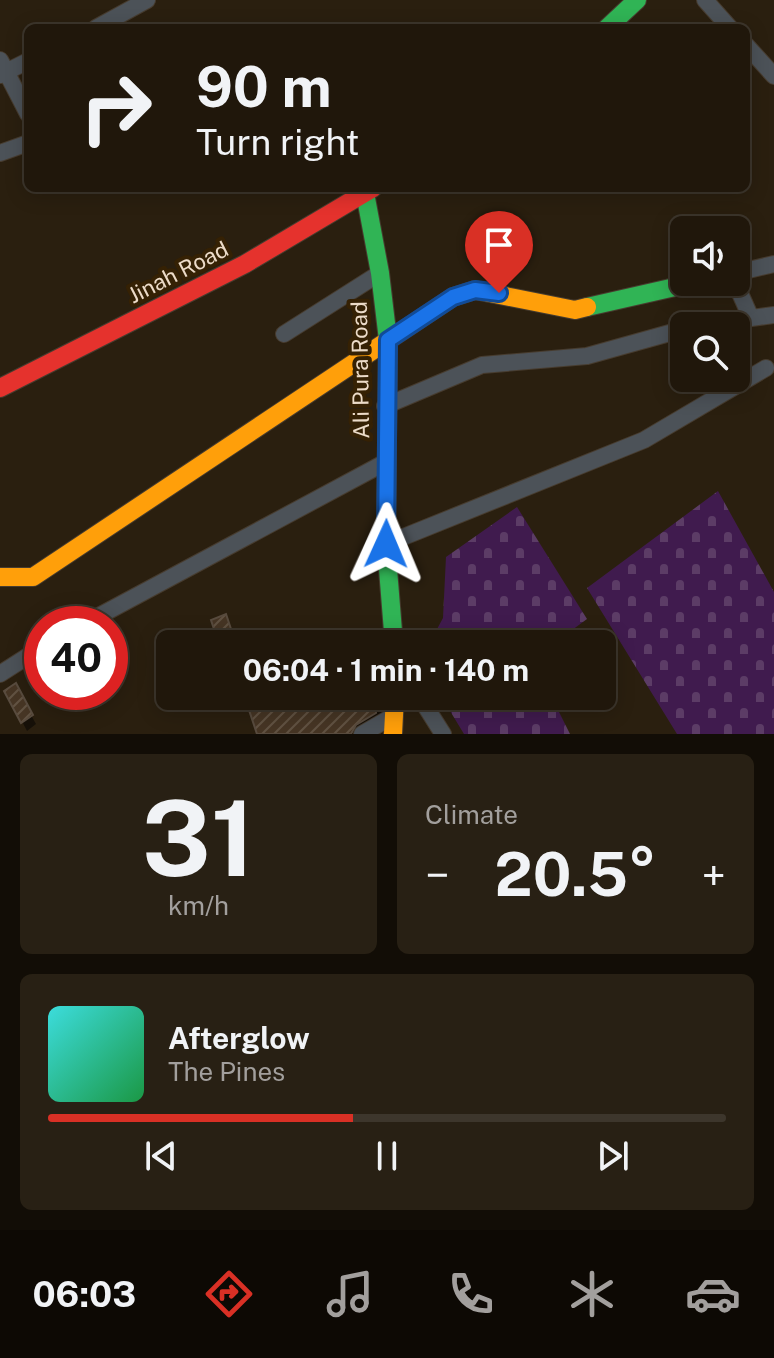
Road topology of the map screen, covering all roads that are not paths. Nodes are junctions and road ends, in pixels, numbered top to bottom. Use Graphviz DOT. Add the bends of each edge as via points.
graph roads {
  1 [pos="147,0"];
  2 [pos="637,0"];
  3 [pos="705,0"];
  4 [pos="103,24"];
  5 [pos="611,24"];
  6 [pos="726,24"];
  7 [pos="750,49"];
  8 [pos="24,62"];
  9 [pos="2,69"];
  10 [pos="774,76"];
  11 [pos="24,107"];
  12 [pos="24,144"];
  13 [pos="0,153"];
  14 [pos="366,192"];
  15 [pos="369,192"];
  16 [pos="774,264"];
  17 [pos="750,270"];
  18 [pos="380,273"];
  19 [pos="670,288"];
  20 [pos="741,296"];
  21 [pos="774,315"];
  22 [pos="670,333"];
  23 [pos="284,334"];
  24 [pos="388,340"];
  25 [pos="766,368"];
  26 [pos="0,388"];
  27 [pos="385,406"];
  28 [pos="386,462"];
  29 [pos="386,544"];
  30 [pos="0,577"];
  31 [pos="118,606"];
  32 [pos="393,630"];
  33 [pos="24,659"];
  34 [pos="0,674"];
  35 [pos="428,710"];
  36 [pos="395,715"];
  37 [pos="362,734"];
  38 [pos="443,734"];
  1 -- 4 [label="street"];
  2 -- 5 [label="street"];
  3 -- 6 [label="street"];
  7 -- 10 [label="street"];
  8 -- 9 [label="street"];
  9 -- 11 [label="street"];
  12 -- 13 [label="street"];
  14 -- 26 [label="street, Jinah Road" via="245,264"];
  15 -- 18 [label="street, Ali Pura Road"];
  16 -- 17 [label="street"];
  18 -- 23 [label="street"];
  18 -- 24 [label="street, Ali Pura Road"];
  19 -- 24 [label="street" via="575,310 475,290 453,297"];
  20 -- 21 [label="street" via="751,318"];
  22 -- 27 [label="street" via="587,356 482,365"];
  24 -- 27 [label="street, Ali Pura Road"];
  24 -- 30 [label="street" via="33,577"];
  25 -- 29 [label="street" via="644,440"];
  27 -- 28 [label="street, Ali Pura Road"];
  28 -- 29 [label="street, Ali Pura Road"];
  28 -- 31 [label="street"];
  29 -- 32 [label="street, Ali Pura Road"];
  33 -- 34 [label="street"];
  35 -- 38 [label="street"];
  36 -- 37 [label="street"];
}
